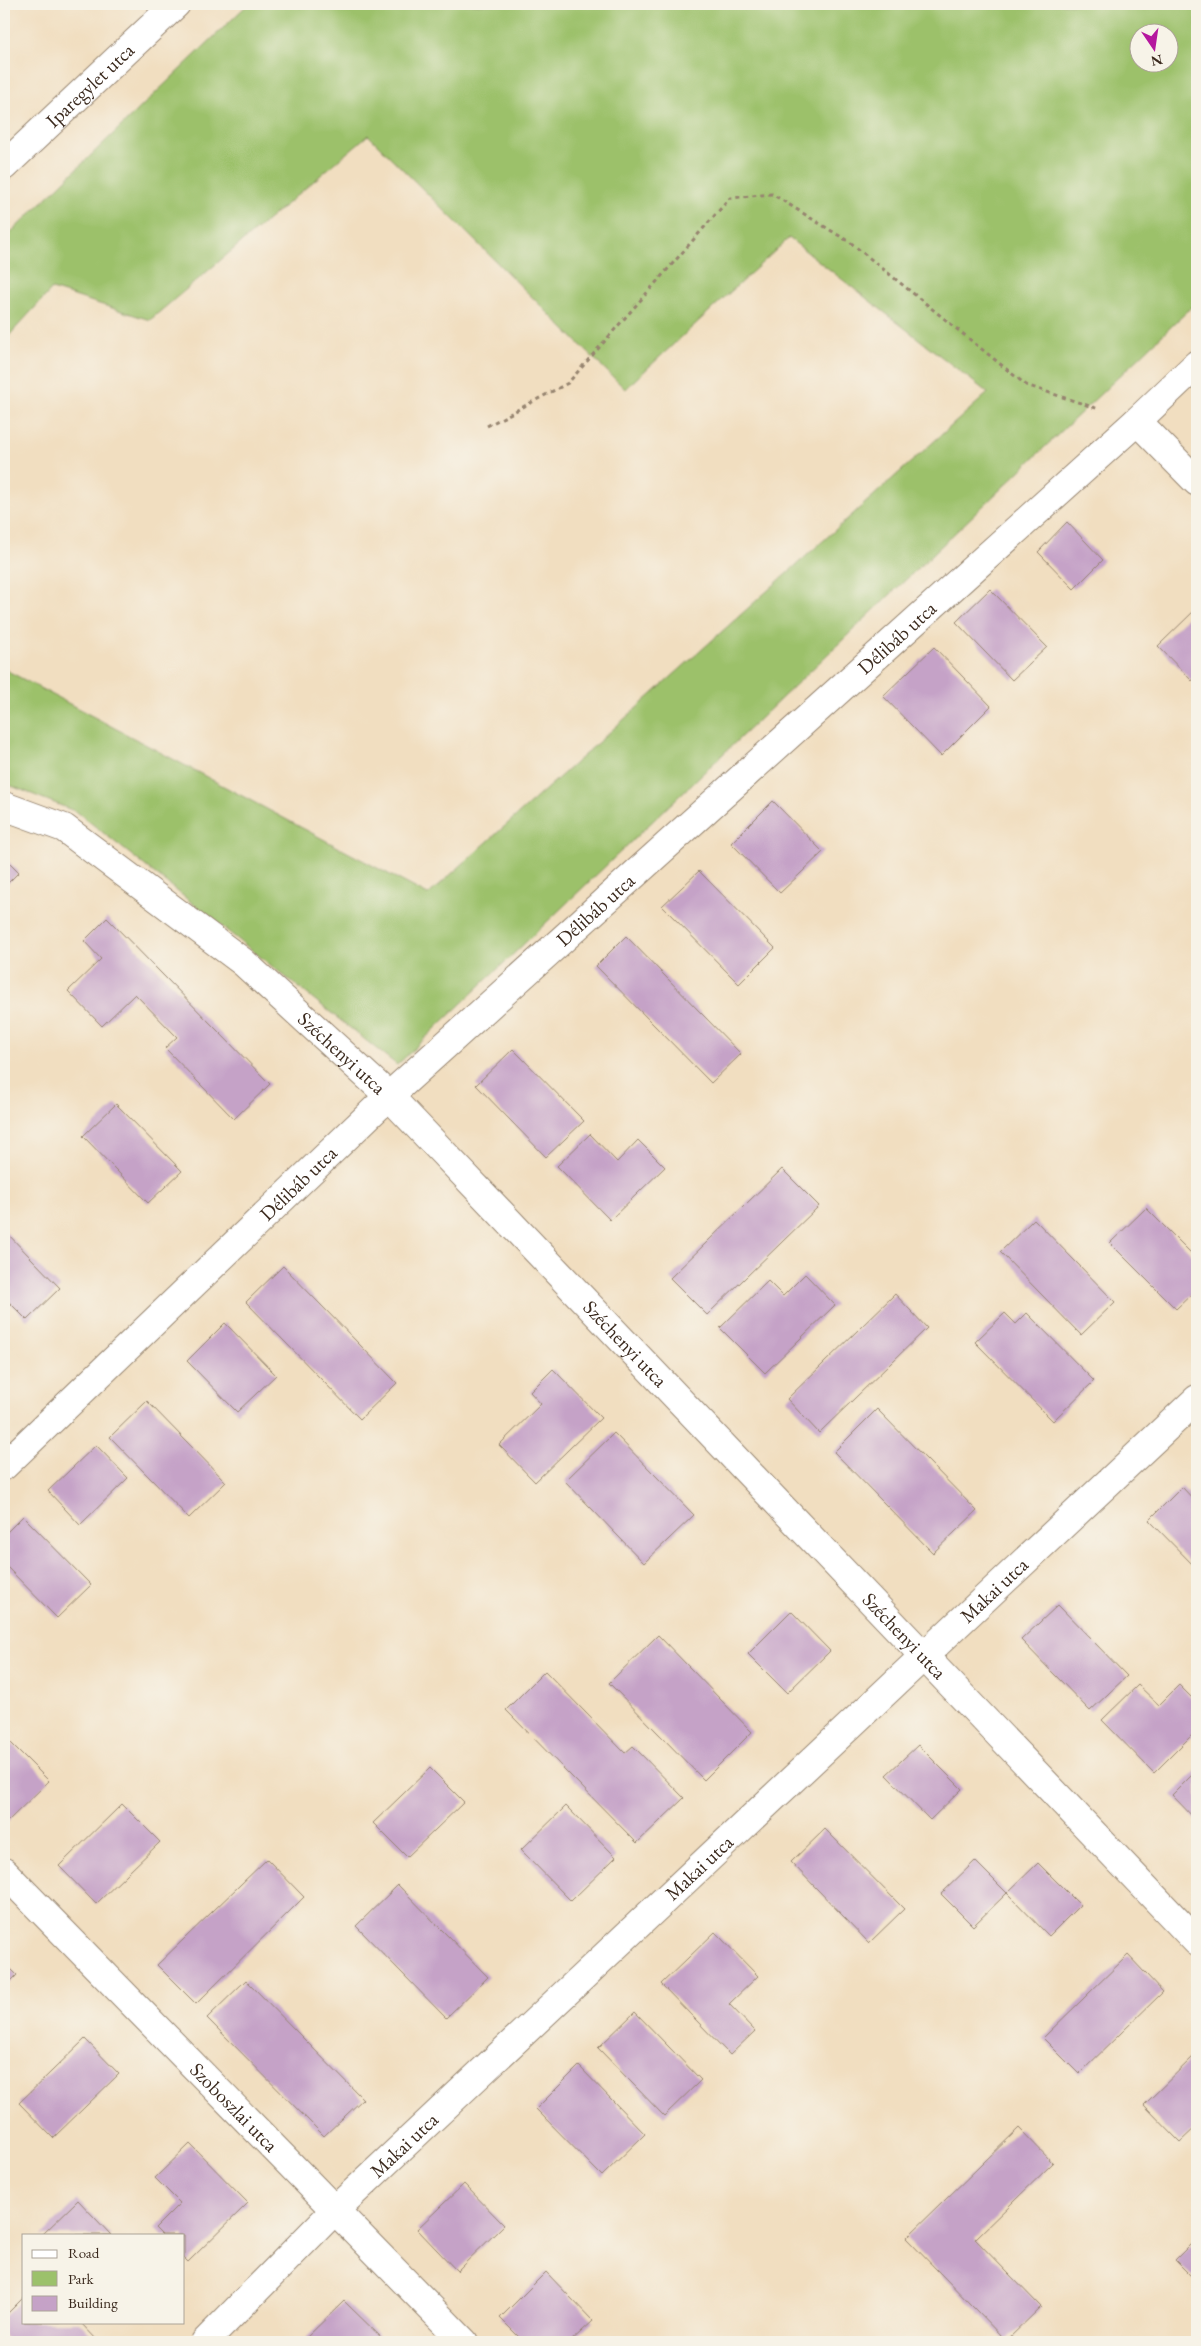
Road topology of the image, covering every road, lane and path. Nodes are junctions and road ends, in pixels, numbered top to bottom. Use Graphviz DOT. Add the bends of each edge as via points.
graph roads {
  1 [pos="176,4"];
  2 [pos="4,166"];
  3 [pos="1197,364"];
  4 [pos="1138,421"];
  5 [pos="487,426"];
  6 [pos="1197,482"];
  7 [pos="4,806"];
  8 [pos="388,1096"];
  9 [pos="1197,1399"];
  10 [pos="4,1466"];
  11 [pos="924,1656"];
  12 [pos="4,1872"];
  13 [pos="1197,1942"];
  14 [pos="336,2209"];
  15 [pos="206,2342"];
  16 [pos="464,2342"];
  1 -- 2 [label="street, Iparegylet utca"];
  3 -- 4 [label="street, Délibáb utca"];
  4 -- 5 [label="path" via="1026,385 851,243 772,194 730,198 568,383"];
  4 -- 6 [label="street"];
  4 -- 8 [label="street, Délibáb utca"];
  7 -- 8 [label="street, Széchenyi utca" via="64,828 243,962"];
  8 -- 10 [label="street, Délibáb utca"];
  8 -- 11 [label="street, Széchenyi utca"];
  9 -- 11 [label="street, Makai utca"];
  11 -- 13 [label="street, Széchenyi utca"];
  11 -- 14 [label="street, Makai utca"];
  12 -- 14 [label="street, Szoboszlai utca"];
  14 -- 15 [label="street, Makai utca"];
  14 -- 16 [label="street, Szoboszlai utca"];
}
